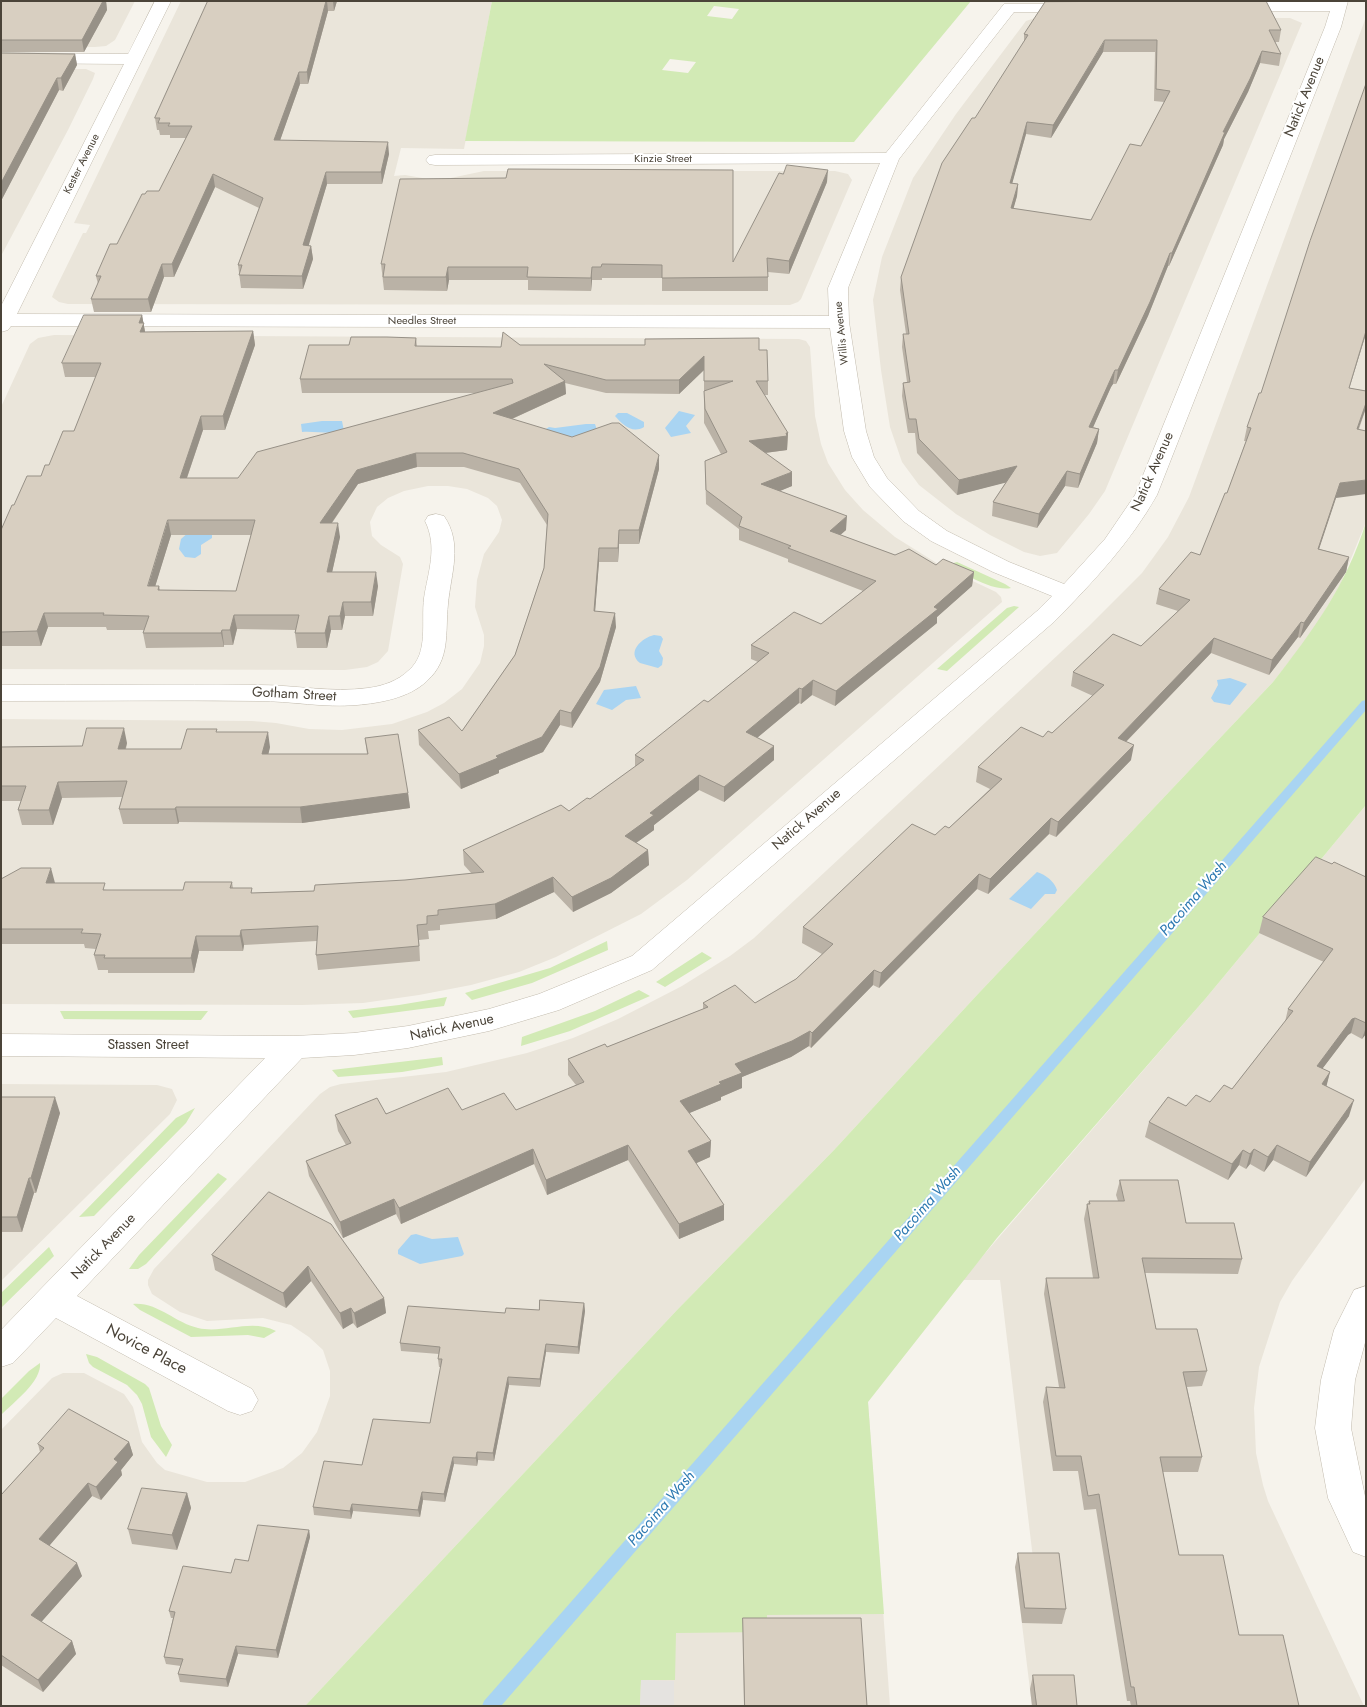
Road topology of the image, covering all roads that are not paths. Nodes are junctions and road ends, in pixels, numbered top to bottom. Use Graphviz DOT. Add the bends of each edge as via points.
graph roads {
  1 [pos="163,1"];
  2 [pos="1340,3"];
  3 [pos="1100,6"];
  4 [pos="1210,6"];
  5 [pos="1,58"];
  6 [pos="135,59"];
  7 [pos="891,158"];
  8 [pos="435,160"];
  9 [pos="839,322"];
  10 [pos="3,323"];
  11 [pos="436,521"];
  12 [pos="1068,594"];
  13 [pos="1,693"];
  14 [pos="1,1045"];
  15 [pos="294,1047"];
  16 [pos="53,1300"];
  17 [pos="1366,1300"];
  18 [pos="1,1353"];
  19 [pos="240,1400"];
  20 [pos="1366,1540"];
  1 -- 6 [label="street, Kester Avenue"];
  2 -- 4 [label="street"];
  2 -- 12 [label="street, Natick Avenue" via="1146,495 1115,543"];
  3 -- 7 [label="street, Willis Avenue" via="1010,7"];
  5 -- 6 [label="street"];
  6 -- 10 [label="street, Kester Avenue"];
  7 -- 8 [label="street, Kinzie Street"];
  7 -- 9 [label="street, Willis Avenue" via="838,288"];
  9 -- 10 [label="street, Needles Street"];
  9 -- 12 [label="street, Willis Avenue" via="855,431 863,457 878,482 911,516 939,536 1000,567"];
  11 -- 13 [label="street, Gotham Street" via="444,544 435,603 434,652 418,676 396,689 349,698 272,693"];
  12 -- 15 [label="street, Natick Avenue" via="642,962 549,1002 489,1020 408,1037"];
  14 -- 15 [label="street, Stassen Street"];
  15 -- 16 [label="street, Natick Avenue"];
  16 -- 18 [label="street, Natick Avenue"];
  16 -- 19 [label="street, Novice Place"];
  17 -- 20 [label="street" via="1352,1330 1338,1380 1333,1428 1346,1498"];
}
